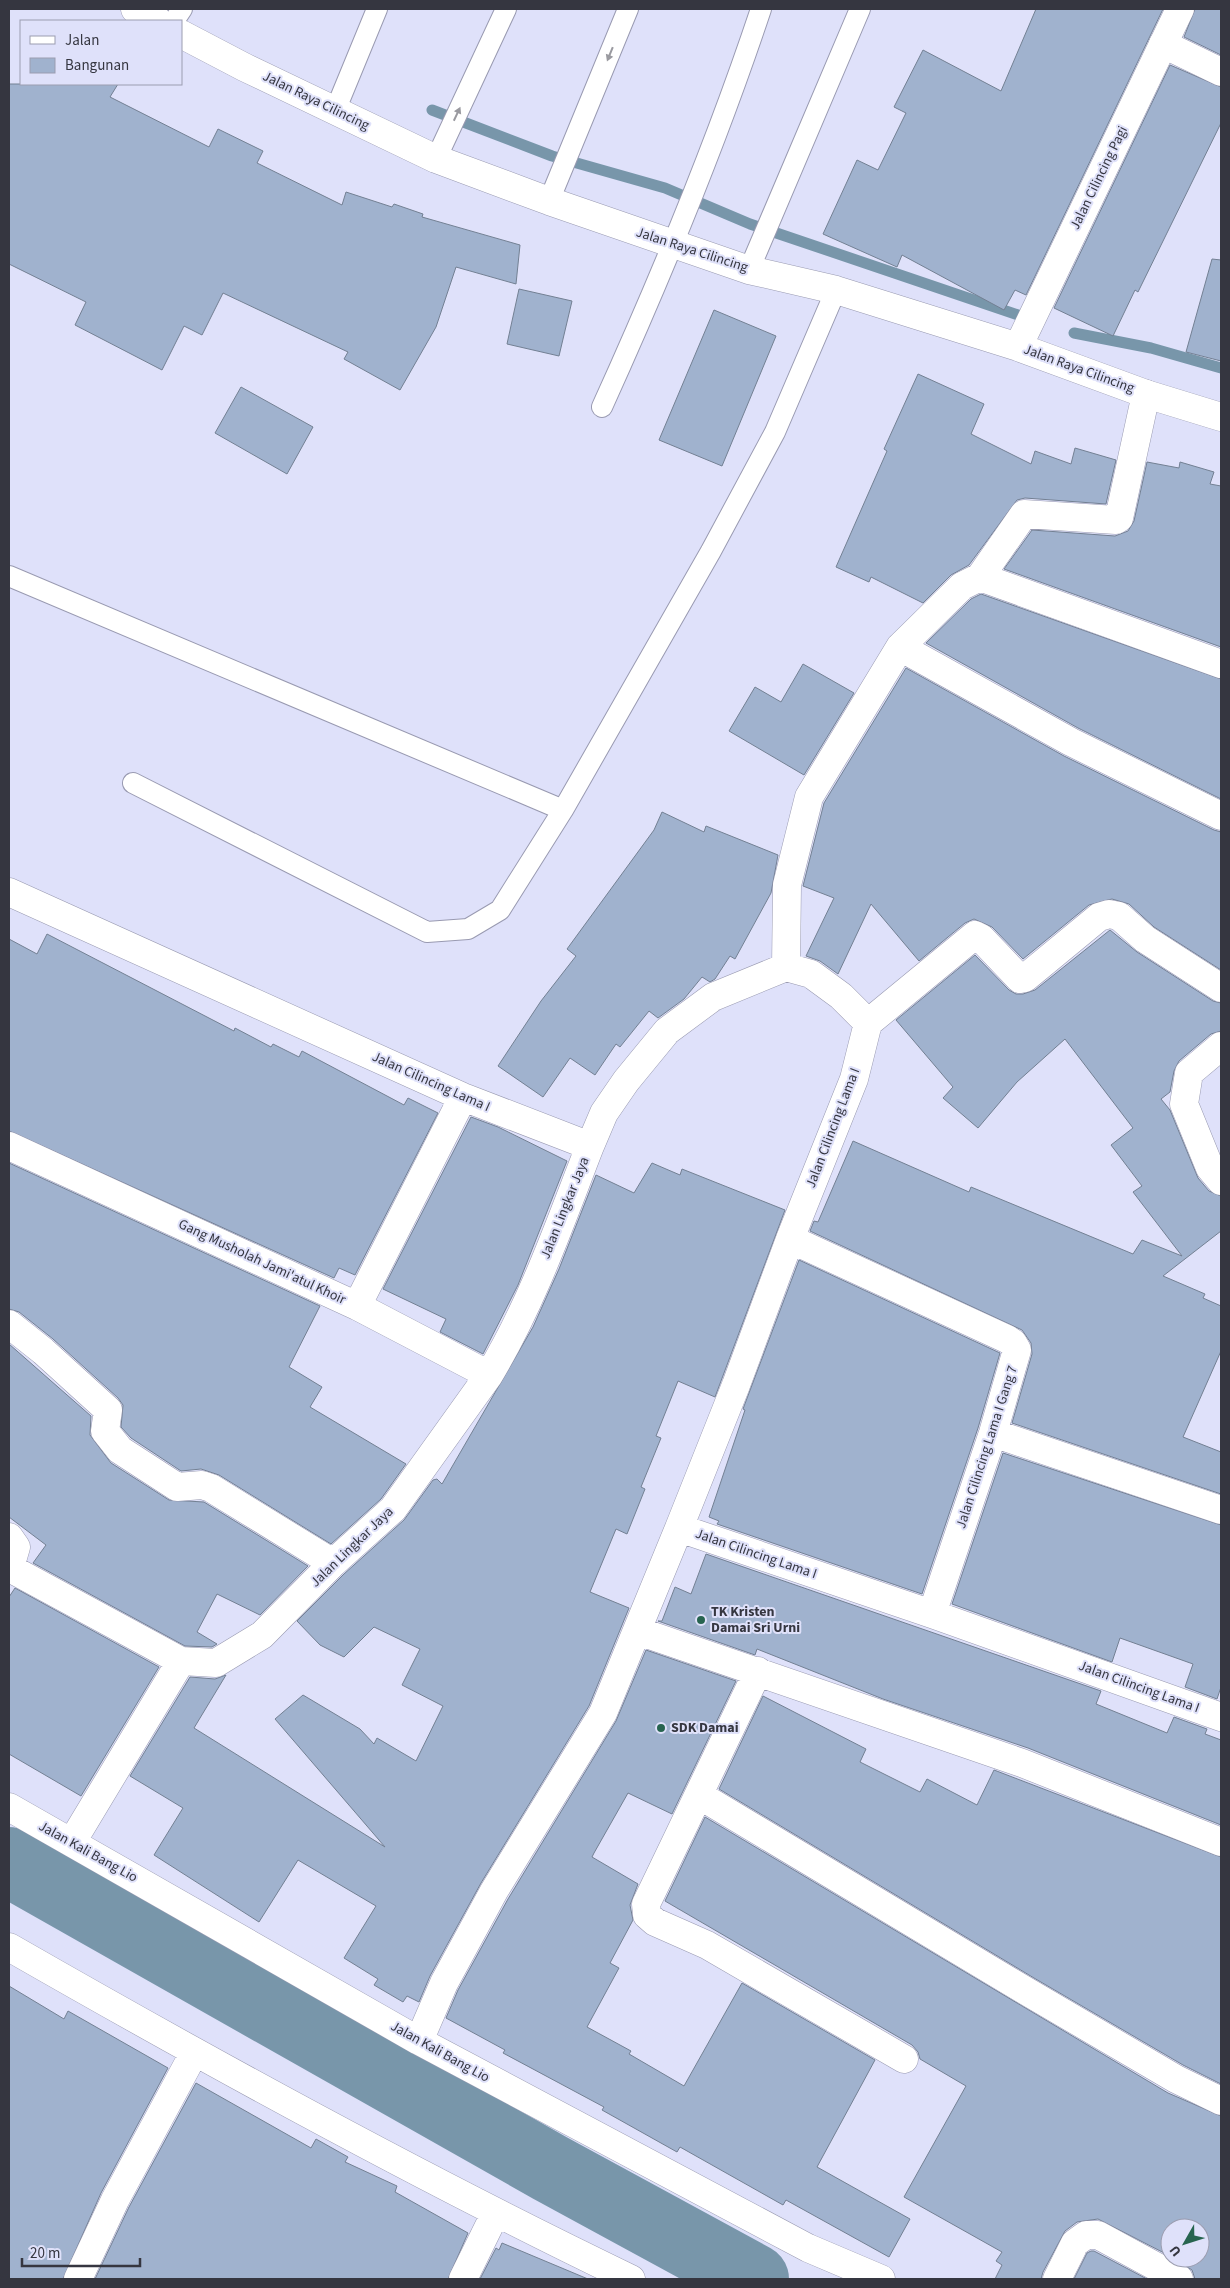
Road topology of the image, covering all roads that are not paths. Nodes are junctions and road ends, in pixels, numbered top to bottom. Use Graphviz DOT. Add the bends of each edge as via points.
graph roads {
  1 [pos="135,9"];
  2 [pos="182,9"];
  3 [pos="377,9"];
  4 [pos="506,9"];
  5 [pos="628,9"];
  6 [pos="761,9"];
  7 [pos="860,9"];
  8 [pos="1180,9"];
  9 [pos="156,20"];
  10 [pos="175,20"];
  11 [pos="182,34"];
  12 [pos="1163,44"];
  13 [pos="1221,72"];
  14 [pos="335,111"];
  15 [pos="436,159"];
  16 [pos="549,201"];
  17 [pos="672,245"];
  18 [pos="749,270"];
  19 [pos="836,290"];
  20 [pos="1018,347"];
  21 [pos="1146,394"];
  22 [pos="602,407"];
  23 [pos="1221,416"];
  24 [pos="9,576"];
  25 [pos="980,577"];
  26 [pos="900,647"];
  27 [pos="1221,664"];
  28 [pos="133,783"];
  29 [pos="563,810"];
  30 [pos="1221,816"];
  31 [pos="9,892"];
  32 [pos="786,967"];
  33 [pos="1221,988"];
  34 [pos="868,1023"];
  35 [pos="1221,1046"];
  36 [pos="464,1098"];
  37 [pos="9,1146"];
  38 [pos="590,1146"];
  39 [pos="1221,1181"];
  40 [pos="790,1239"];
  41 [pos="356,1306"];
  42 [pos="9,1324"];
  43 [pos="489,1375"];
  44 [pos="993,1433"];
  45 [pos="1221,1510"];
  46 [pos="679,1528"];
  47 [pos="9,1536"];
  48 [pos="333,1563"];
  49 [pos="932,1614"];
  50 [pos="638,1631"];
  51 [pos="181,1662"];
  52 [pos="758,1671"];
  53 [pos="1221,1717"];
  54 [pos="699,1795"];
  55 [pos="9,1807"];
  56 [pos="72,1842"];
  57 [pos="1221,1842"];
  58 [pos="9,1947"];
  59 [pos="419,2041"];
  60 [pos="194,2053"];
  61 [pos="904,2059"];
  62 [pos="1221,2102"];
  63 [pos="495,2214"];
  64 [pos="78,2279"];
  65 [pos="463,2279"];
  66 [pos="631,2279"];
  67 [pos="881,2279"];
  68 [pos="1057,2279"];
  69 [pos="1179,2279"];
  1 -- 9 [label="street"];
  2 -- 10 [label="lane"];
  3 -- 14 [label="lane"];
  15 -- 4 [label="lane, one-way"];
  5 -- 16 [label="lane, one-way"];
  6 -- 17 [label="lane"];
  7 -- 18 [label="lane"];
  8 -- 12 [label="street, Jalan Cilincing Pagi"];
  11 -- 14 [label="street, Jalan Raya Cilincing"];
  12 -- 13 [label="street"];
  12 -- 20 [label="street, Jalan Cilincing Pagi"];
  14 -- 15 [label="street, Jalan Raya Cilincing"];
  15 -- 16 [label="street, Jalan Raya Cilincing"];
  16 -- 17 [label="street, Jalan Raya Cilincing"];
  17 -- 18 [label="street, Jalan Raya Cilincing"];
  17 -- 22 [label="lane"];
  18 -- 19 [label="street, Jalan Raya Cilincing"];
  19 -- 20 [label="street, Jalan Raya Cilincing"];
  19 -- 29 [label="lane" via="775,432"];
  20 -- 21 [label="street, Jalan Raya Cilincing"];
  21 -- 23 [label="street, Jalan Raya Cilincing"];
  21 -- 25 [label="street" via="1119,518 1024,514"];
  24 -- 29 [label="lane"];
  25 -- 26 [label="street" via="962,586"];
  25 -- 27 [label="street"];
  26 -- 30 [label="street" via="1071,742"];
  26 -- 32 [label="street" via="809,796 787,885"];
  28 -- 29 [label="lane" via="426,932 468,928 500,910"];
  31 -- 36 [label="street, Jalan Cilincing Lama I"];
  32 -- 34 [label="street" via="811,974 841,996"];
  32 -- 38 [label="street" via="713,997 668,1031 604,1113"];
  33 -- 34 [label="street" via="1145,939 1119,916 1109,914 1099,917 1020,979 982,938 975,935"];
  34 -- 40 [label="street, Jalan Cilincing Lama I" via="854,1079"];
  35 -- 39 [label="street" via="1189,1073 1184,1104 1210,1168"];
  36 -- 38 [label="street, Jalan Cilincing Lama I"];
  36 -- 41 [label="street, Gang Musholah Jami'atul Khoir"];
  37 -- 41 [label="street, Gang Musholah Jami'atul Khoir"];
  38 -- 43 [label="street, Jalan Lingkar Jaya" via="551,1246 503,1352"];
  40 -- 44 [label="street, Jalan Cilincing Lama I Gang 7" via="1013,1343 1017,1350"];
  40 -- 46 [label="street, Jalan Cilincing Lama I"];
  41 -- 43 [label="street"];
  42 -- 48 [label="street" via="108,1410 106,1431 120,1450 177,1487 202,1485 211,1488"];
  43 -- 48 [label="street, Jalan Lingkar Jaya" via="393,1509"];
  44 -- 45 [label="street"];
  44 -- 49 [label="street, Jalan Cilincing Lama I Gang 7"];
  46 -- 49 [label="street, Jalan Cilincing Lama I"];
  46 -- 50 [label="street"];
  47 -- 51 [label="street, Jalan Lingkar Jaya" via="16,1546 12,1564 18,1572"];
  48 -- 51 [label="street, Jalan Lingkar Jaya" via="262,1635 216,1663"];
  49 -- 53 [label="street, Jalan Cilincing Lama I"];
  50 -- 52 [label="street"];
  50 -- 59 [label="street" via="603,1714 494,1891 444,1983"];
  51 -- 56 [label="street"];
  52 -- 54 [label="street"];
  52 -- 57 [label="street" via="1022,1763"];
  54 -- 61 [label="street" via="646,1904 647,1915 655,1922 707,1944"];
  54 -- 62 [label="street" via="1092,2030"];
  55 -- 56 [label="street, Jalan Kali Bang Lio"];
  56 -- 59 [label="street, Jalan Kali Bang Lio"];
  58 -- 60 [label="street"];
  59 -- 67 [label="street, Jalan Kali Bang Lio" via="808,2248"];
  60 -- 63 [label="street"];
  60 -- 64 [label="street" via="115,2200"];
  63 -- 65 [label="street"];
  63 -- 66 [label="street"];
  68 -- 69 [label="street" via="1075,2242 1086,2235 1098,2235"];
}
